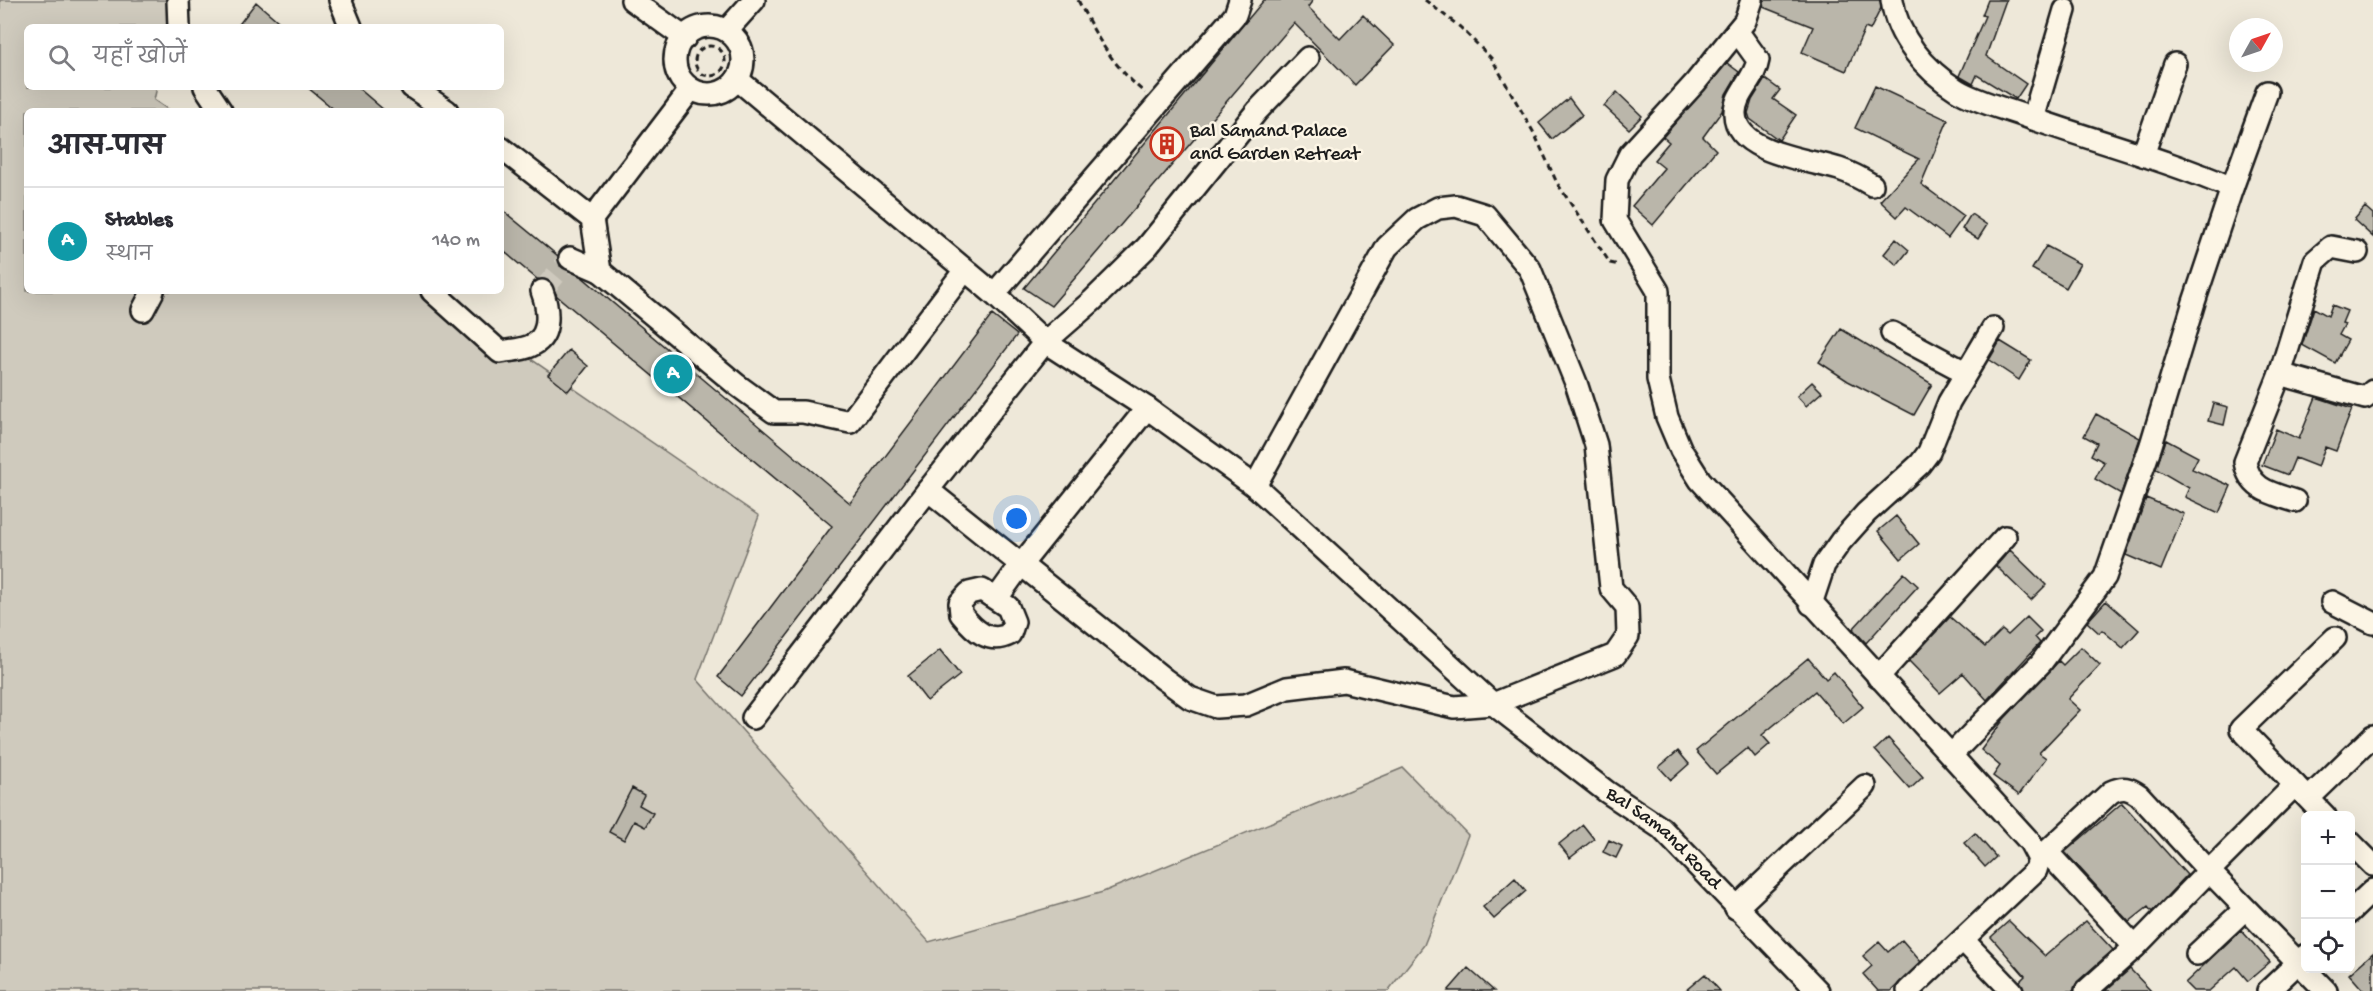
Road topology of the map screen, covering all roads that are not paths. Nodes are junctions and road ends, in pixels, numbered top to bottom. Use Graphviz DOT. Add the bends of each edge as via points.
graph roads {
  1 [pos="178,0"];
  2 [pos="340,0"];
  3 [pos="632,0"];
  4 [pos="754,0"];
  5 [pos="1240,0"];
  6 [pos="1752,0"];
  7 [pos="1892,0"];
  8 [pos="2065,10"];
  9 [pos="179,24"];
  10 [pos="350,24"];
  11 [pos="727,30"];
  12 [pos="1737,31"];
  13 [pos="685,38"];
  14 [pos="1308,58"];
  15 [pos="2175,64"];
  16 [pos="737,79"];
  17 [pos="699,82"];
  18 [pos="207,90"];
  19 [pos="416,90"];
  20 [pos="2266,92"];
  21 [pos="219,108"];
  22 [pos="443,108"];
  23 [pos="2033,119"];
  24 [pos="504,150"];
  25 [pos="2143,155"];
  26 [pos="1872,185"];
  27 [pos="2232,188"];
  28 [pos="592,219"];
  29 [pos="2357,252"];
  30 [pos="570,258"];
  31 [pos="965,270"];
  32 [pos="600,271"];
  33 [pos="542,291"];
  34 [pos="151,294"];
  35 [pos="435,294"];
  36 [pos="994,294"];
  37 [pos="143,310"];
  38 [pos="1993,328"];
  39 [pos="1892,333"];
  40 [pos="1045,342"];
  41 [pos="1965,372"];
  42 [pos="2280,374"];
  43 [pos="2373,391"];
  44 [pos="1147,408"];
  45 [pos="1255,486"];
  46 [pos="928,490"];
  47 [pos="2295,501"];
  48 [pos="2005,537"];
  49 [pos="1020,566"];
  50 [pos="997,598"];
  51 [pos="2332,602"];
  52 [pos="1811,604"];
  53 [pos="2373,623"];
  54 [pos="2335,638"];
  55 [pos="1878,677"];
  56 [pos="1493,704"];
  57 [pos="753,718"];
  58 [pos="2373,736"];
  59 [pos="1951,756"];
  60 [pos="1865,786"];
  61 [pos="2302,792"];
  62 [pos="2320,811"];
  63 [pos="2355,847"];
  64 [pos="2043,856"];
  65 [pos="2373,865"];
  66 [pos="2209,871"];
  67 [pos="2373,890"];
  68 [pos="2355,907"];
  69 [pos="1736,908"];
  70 [pos="2245,909"];
  71 [pos="1964,941"];
  72 [pos="2135,947"];
  73 [pos="2197,954"];
  74 [pos="2301,959"];
  75 [pos="2312,973"];
  76 [pos="1818,991"];
  77 [pos="1908,991"];
  78 [pos="2012,991"];
  79 [pos="2086,991"];
  80 [pos="2268,991"];
  81 [pos="2326,991"];
  1 -- 9 [label="street"];
  2 -- 10 [label="street"];
  3 -- 13 [label="street"];
  4 -- 11 [label="street"];
  5 -- 36 [label="street" via="1234,15"];
  6 -- 12 [label="street"];
  7 -- 23 [label="street" via="1904,37 1943,80 1958,91"];
  8 -- 23 [label="street"];
  11 -- 13 [label="street" via="707,25 690,31"];
  11 -- 16 [label="street" via="743,54"];
  12 -- 26 [label="street" via="1758,60 1756,73 1737,103 1735,116 1739,127 1752,141 1781,155 1839,169"];
  12 -- 52 [label="street" via="1630,154 1617,180 1615,220 1658,291 1658,380 1666,417 1681,450 1700,480"];
  13 -- 17 [label="street" via="677,47 678,74"];
  14 -- 40 [label="street" via="1257,111 1146,247"];
  15 -- 25 [label="street"];
  16 -- 17 [label="street" via="729,88 715,93"];
  16 -- 31 [label="street, Bal Samand Road"];
  17 -- 28 [label="street"];
  18 -- 21 [label="street"];
  19 -- 22 [label="street"];
  20 -- 27 [label="street"];
  23 -- 25 [label="street"];
  24 -- 28 [label="street"];
  25 -- 27 [label="street"];
  27 -- 59 [label="street" via="2105,578 2041,663"];
  28 -- 32 [label="street"];
  29 -- 42 [label="street" via="2331,247 2315,261"];
  30 -- 32 [label="street"];
  31 -- 32 [label="street" via="850,422 803,412 774,412"];
  31 -- 36 [label="street, Bal Samand Road"];
  33 -- 35 [label="street" via="548,309 543,337 532,346 500,352"];
  34 -- 37 [label="street"];
  36 -- 40 [label="street, Bal Samand Road"];
  38 -- 41 [label="street"];
  39 -- 41 [label="street"];
  40 -- 44 [label="street, Bal Samand Road"];
  40 -- 46 [label="street"];
  41 -- 52 [label="street" via="1929,452 1840,541 1824,566"];
  42 -- 43 [label="street" via="2365,398"];
  42 -- 47 [label="street" via="2246,462 2247,474 2262,490"];
  44 -- 45 [label="street, Bal Samand Road"];
  44 -- 49 [label="street"];
  45 -- 56 [label="street, Bal Samand Road"];
  45 -- 56 [label="street" via="1387,247 1417,219 1438,208 1456,206 1485,215 1530,269 1576,383 1596,445 1611,588 1627,607 1628,636 1615,655"];
  46 -- 49 [label="street"];
  46 -- 57 [label="street"];
  48 -- 55 [label="street"];
  49 -- 50 [label="street"];
  49 -- 56 [label="street" via="1190,698 1216,707 1246,705 1287,688 1344,681 1455,707"];
  51 -- 53 [label="street"];
  52 -- 55 [label="street"];
  54 -- 61 [label="street" via="2241,729"];
  55 -- 59 [label="street"];
  56 -- 69 [label="street, Bal Samand Road" via="1607,792 1661,828"];
  58 -- 61 [label="street"];
  59 -- 64 [label="street"];
  60 -- 69 [label="street"];
  61 -- 62 [label="street"];
  61 -- 66 [label="street"];
  63 -- 65 [label="street"];
  64 -- 66 [label="street" via="2111,792 2129,788"];
  64 -- 71 [label="street" via="2036,870"];
  64 -- 72 [label="street"];
  66 -- 70 [label="street"];
  66 -- 72 [label="street"];
  67 -- 68 [label="street"];
  69 -- 76 [label="street, Bal Samand Road"];
  70 -- 73 [label="street"];
  70 -- 74 [label="street"];
  71 -- 77 [label="street"];
  71 -- 78 [label="street"];
  72 -- 79 [label="street"];
  74 -- 80 [label="street"];
  75 -- 81 [label="street"];
}
